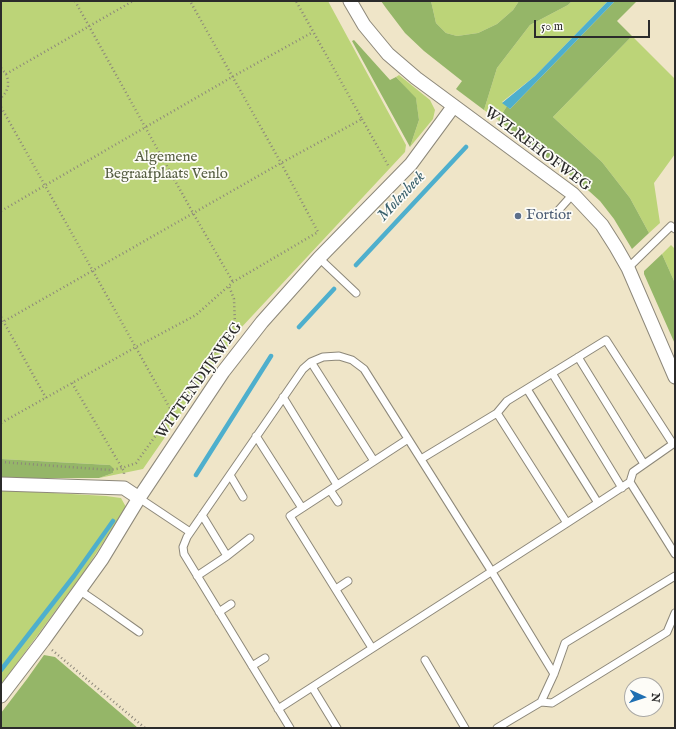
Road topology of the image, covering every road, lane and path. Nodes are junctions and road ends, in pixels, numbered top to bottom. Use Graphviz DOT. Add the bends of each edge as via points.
graph roads {
  1 [pos="75,1"];
  2 [pos="133,1"];
  3 [pos="190,1"];
  4 [pos="296,1"];
  5 [pos="350,1"];
  6 [pos="89,26"];
  7 [pos="313,32"];
  8 [pos="1,68"];
  9 [pos="6,74"];
  10 [pos="232,76"];
  11 [pos="1,98"];
  12 [pos="453,106"];
  13 [pos="1,107"];
  14 [pos="362,119"];
  15 [pos="146,127"];
  16 [pos="281,163"];
  17 [pos="390,168"];
  18 [pos="45,185"];
  19 [pos="573,194"];
  20 [pos="1,211"];
  21 [pos="193,213"];
  22 [pos="556,213"];
  23 [pos="674,226"];
  24 [pos="319,258"];
  25 [pos="628,268"];
  26 [pos="93,270"];
  27 [pos="233,282"];
  28 [pos="229,286"];
  29 [pos="356,294"];
  30 [pos="1,317"];
  31 [pos="2,322"];
  32 [pos="136,347"];
  33 [pos="578,357"];
  34 [pos="311,362"];
  35 [pos="552,374"];
  36 [pos="675,377"];
  37 [pos="72,383"];
  38 [pos="527,389"];
  39 [pos="46,398"];
  40 [pos="283,398"];
  41 [pos="172,412"];
  42 [pos="497,413"];
  43 [pos="1,423"];
  44 [pos="256,436"];
  45 [pos="408,439"];
  46 [pos="421,459"];
  47 [pos="374,461"];
  48 [pos="1,462"];
  49 [pos="644,464"];
  50 [pos="122,468"];
  51 [pos="230,475"];
  52 [pos="630,482"];
  53 [pos="1,484"];
  54 [pos="337,485"];
  55 [pos="124,488"];
  56 [pos="622,488"];
  57 [pos="330,490"];
  58 [pos="244,497"];
  59 [pos="138,498"];
  60 [pos="338,502"];
  61 [pos="598,503"];
  62 [pos="302,508"];
  63 [pos="202,515"];
  64 [pos="567,523"];
  65 [pos="190,532"];
  66 [pos="250,538"];
  67 [pos="675,554"];
  68 [pos="227,556"];
  69 [pos="492,572"];
  70 [pos="197,576"];
  71 [pos="675,576"];
  72 [pos="348,581"];
  73 [pos="336,589"];
  74 [pos="79,590"];
  75 [pos="231,604"];
  76 [pos="219,612"];
  77 [pos="675,613"];
  78 [pos="139,632"];
  79 [pos="43,641"];
  80 [pos="372,648"];
  81 [pos="266,658"];
  82 [pos="425,660"];
  83 [pos="252,666"];
  84 [pos="554,674"];
  85 [pos="312,687"];
  86 [pos="1,696"];
  87 [pos="541,702"];
  88 [pos="278,709"];
  89 [pos="145,728"];
  90 [pos="290,728"];
  91 [pos="337,728"];
  92 [pos="466,728"];
  93 [pos="497,728"];
  1 -- 6 [label="path"];
  2 -- 6 [label="path"];
  3 -- 10 [label="path"];
  4 -- 7 [label="path"];
  5 -- 12 [label="street, WYLREHOFWEG" via="364,25 388,54"];
  6 -- 9 [label="path"];
  6 -- 15 [label="path"];
  7 -- 10 [label="path"];
  7 -- 14 [label="path"];
  8 -- 9 [label="path"];
  9 -- 11 [label="path" via="8,86"];
  10 -- 15 [label="path"];
  10 -- 16 [label="path"];
  12 -- 19 [label="street, WYLREHOFWEG"];
  12 -- 24 [label="street, WITTENDIJKWEG" via="412,164"];
  13 -- 18 [label="path"];
  14 -- 16 [label="path"];
  14 -- 17 [label="path"];
  15 -- 18 [label="path"];
  15 -- 21 [label="path"];
  16 -- 21 [label="path"];
  16 -- 27 [label="path" via="318,232"];
  18 -- 20 [label="path"];
  18 -- 26 [label="path"];
  19 -- 22 [label="lane"];
  19 -- 25 [label="street, WYLREHOFWEG" via="602,225"];
  21 -- 26 [label="path"];
  21 -- 27 [label="path"];
  23 -- 25 [label="lane"];
  24 -- 29 [label="lane"];
  24 -- 59 [label="street, WITTENDIJKWEG" via="262,322 223,372"];
  25 -- 36 [label="street, WYLREHOFWEG"];
  26 -- 31 [label="path"];
  26 -- 32 [label="path"];
  27 -- 28 [label="path"];
  28 -- 32 [label="path" via="196,315"];
  28 -- 41 [label="path" via="234,299 235,325"];
  30 -- 31 [label="path"];
  31 -- 39 [label="path"];
  32 -- 37 [label="path"];
  32 -- 41 [label="path"];
  33 -- 35 [label="lane"];
  33 -- 49 [label="lane"];
  33 -- 49 [label="lane" via="606,340 673,444"];
  34 -- 40 [label="lane" via="303,369"];
  34 -- 45 [label="lane" via="323,357 339,356 352,360 364,369"];
  34 -- 47 [label="lane"];
  35 -- 38 [label="lane"];
  35 -- 56 [label="lane"];
  37 -- 39 [label="path"];
  37 -- 50 [label="path"];
  38 -- 42 [label="lane" via="506,401"];
  38 -- 61 [label="lane"];
  39 -- 43 [label="path"];
  40 -- 44 [label="lane"];
  40 -- 54 [label="lane"];
  41 -- 50 [label="path" via="136,463"];
  42 -- 46 [label="lane"];
  42 -- 64 [label="lane"];
  44 -- 51 [label="lane"];
  44 -- 62 [label="lane"];
  45 -- 46 [label="lane"];
  45 -- 47 [label="lane"];
  46 -- 69 [label="lane"];
  47 -- 54 [label="lane"];
  48 -- 50 [label="path" via="110,470"];
  49 -- 52 [label="lane" via="632,472"];
  50 -- 55 [label="path"];
  51 -- 58 [label="lane"];
  51 -- 63 [label="lane"];
  52 -- 56 [label="lane"];
  52 -- 67 [label="lane"];
  53 -- 55 [label="street"];
  54 -- 57 [label="lane"];
  55 -- 59 [label="street"];
  56 -- 61 [label="lane"];
  57 -- 60 [label="lane"];
  57 -- 62 [label="lane"];
  59 -- 65 [label="lane"];
  59 -- 74 [label="street, WITTENDIJKWEG" via="102,559"];
  61 -- 64 [label="lane"];
  62 -- 73 [label="lane" via="290,516"];
  63 -- 65 [label="lane"];
  63 -- 68 [label="lane"];
  64 -- 69 [label="lane"];
  65 -- 70 [label="lane" via="183,547 184,554"];
  66 -- 68 [label="lane"];
  68 -- 70 [label="lane"];
  69 -- 80 [label="lane"];
  69 -- 84 [label="lane"];
  70 -- 76 [label="lane"];
  71 -- 84 [label="lane" via="565,643"];
  72 -- 73 [label="lane"];
  73 -- 80 [label="lane"];
  74 -- 78 [label="lane"];
  74 -- 79 [label="street, WITTENDIJKWEG"];
  75 -- 76 [label="lane"];
  76 -- 83 [label="lane"];
  77 -- 87 [label="lane" via="667,632 552,703"];
  79 -- 86 [label="street, WITTENDIJKWEG"];
  79 -- 89 [label="path"];
  80 -- 85 [label="lane"];
  81 -- 83 [label="lane"];
  82 -- 92 [label="lane"];
  83 -- 88 [label="lane"];
  84 -- 87 [label="lane"];
  85 -- 88 [label="lane"];
  85 -- 91 [label="lane"];
  87 -- 93 [label="lane"];
  88 -- 90 [label="lane"];
}
